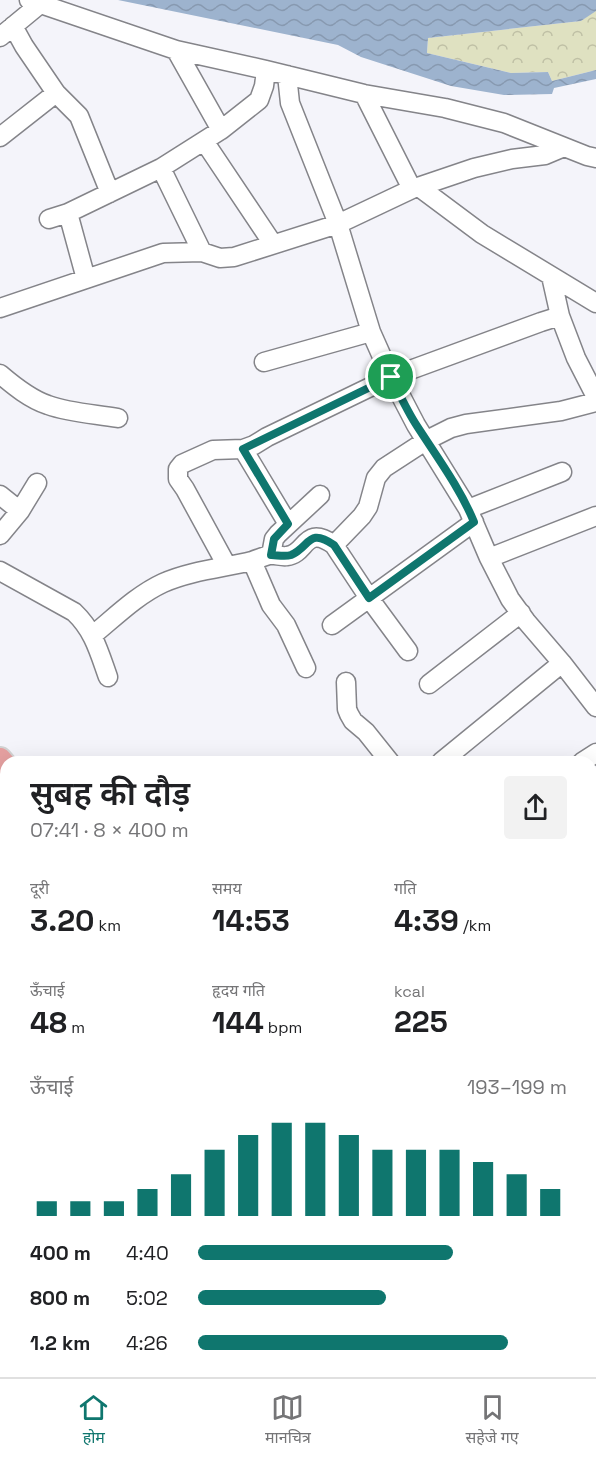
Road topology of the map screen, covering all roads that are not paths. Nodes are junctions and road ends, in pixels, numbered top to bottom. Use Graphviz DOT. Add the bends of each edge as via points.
graph roads {
  1 [pos="34,2"];
  2 [pos="6,31"];
  3 [pos="176,50"];
  4 [pos="266,69"];
  5 [pos="287,75"];
  6 [pos="56,93"];
  7 [pos="364,94"];
  8 [pos="221,130"];
  9 [pos="0,137"];
  10 [pos="204,141"];
  11 [pos="564,147"];
  12 [pos="596,158"];
  13 [pos="161,168"];
  14 [pos="416,188"];
  15 [pos="110,193"];
  16 [pos="68,213"];
  17 [pos="49,219"];
  18 [pos="338,224"];
  19 [pos="273,244"];
  20 [pos="202,252"];
  21 [pos="551,276"];
  22 [pos="86,279"];
  23 [pos="596,303"];
  24 [pos="0,308"];
  25 [pos="560,316"];
  26 [pos="371,332"];
  27 [pos="264,362"];
  28 [pos="0,374"];
  29 [pos="391,377"];
  30 [pos="596,397"];
  31 [pos="596,402"];
  32 [pos="118,418"];
  33 [pos="427,440"];
  34 [pos="243,449"];
  35 [pos="562,472"];
  36 [pos="37,483"];
  37 [pos="0,495"];
  38 [pos="320,495"];
  39 [pos="20,511"];
  40 [pos="471,515"];
  41 [pos="596,516"];
  42 [pos="288,524"];
  43 [pos="0,535"];
  44 [pos="334,545"];
  45 [pos="271,555"];
  46 [pos="489,558"];
  47 [pos="252,561"];
  48 [pos="227,566"];
  49 [pos="0,571"];
  50 [pos="369,598"];
  51 [pos="520,613"];
  52 [pos="332,625"];
  53 [pos="93,634"];
  54 [pos="408,651"];
  55 [pos="562,663"];
  56 [pos="306,669"];
  57 [pos="108,677"];
  58 [pos="346,682"];
  59 [pos="429,684"];
  60 [pos="596,707"];
  61 [pos="385,756"];
  62 [pos="448,756"];
  1 -- 2 [label="street"];
  1 -- 3 [label="street"];
  2 -- 6 [label="street" via="30,54"];
  3 -- 4 [label="street"];
  3 -- 8 [label="street"];
  4 -- 5 [label="street"];
  4 -- 8 [label="street" via="259,100"];
  5 -- 7 [label="street"];
  5 -- 18 [label="street" via="290,103"];
  6 -- 9 [label="street"];
  6 -- 15 [label="street" via="83,122"];
  7 -- 11 [label="street" via="504,123"];
  7 -- 14 [label="street"];
  8 -- 10 [label="street"];
  10 -- 13 [label="street"];
  10 -- 19 [label="street"];
  11 -- 12 [label="street"];
  11 -- 14 [label="street" via="545,155 474,168"];
  13 -- 15 [label="street"];
  13 -- 20 [label="street"];
  14 -- 18 [label="street"];
  14 -- 21 [label="street"];
  15 -- 16 [label="street"];
  16 -- 17 [label="street"];
  16 -- 22 [label="street"];
  18 -- 19 [label="street"];
  18 -- 26 [label="street"];
  19 -- 20 [label="street" via="226,258"];
  20 -- 22 [label="street" via="163,253"];
  21 -- 23 [label="street"];
  21 -- 25 [label="street"];
  22 -- 24 [label="street"];
  25 -- 29 [label="street"];
  25 -- 30 [label="street"];
  26 -- 27 [label="street"];
  26 -- 29 [label="street"];
  28 -- 32 [label="street" via="45,405"];
  29 -- 33 [label="street"];
  29 -- 34 [label="street"];
  31 -- 33 [label="street" via="561,411 466,424"];
  33 -- 40 [label="street"];
  33 -- 44 [label="street" via="384,468 376,478 368,507"];
  34 -- 42 [label="street"];
  34 -- 48 [label="street" via="213,450 182,464 177,474"];
  35 -- 40 [label="street"];
  36 -- 39 [label="street"];
  37 -- 39 [label="street"];
  38 -- 42 [label="street"];
  39 -- 43 [label="street"];
  40 -- 46 [label="street"];
  40 -- 50 [label="street"];
  41 -- 46 [label="street"];
  42 -- 45 [label="street" via="274,539"];
  44 -- 45 [label="street" via="314,538 291,555"];
  44 -- 50 [label="street"];
  45 -- 47 [label="street"];
  46 -- 51 [label="street"];
  47 -- 48 [label="street"];
  47 -- 56 [label="street"];
  48 -- 53 [label="street" via="163,583"];
  49 -- 53 [label="street" via="74,612"];
  50 -- 52 [label="street"];
  50 -- 54 [label="street"];
  51 -- 55 [label="street"];
  51 -- 59 [label="street"];
  53 -- 57 [label="street"];
  55 -- 60 [label="street"];
  55 -- 62 [label="street"];
  58 -- 61 [label="street" via="346,709"];
}
